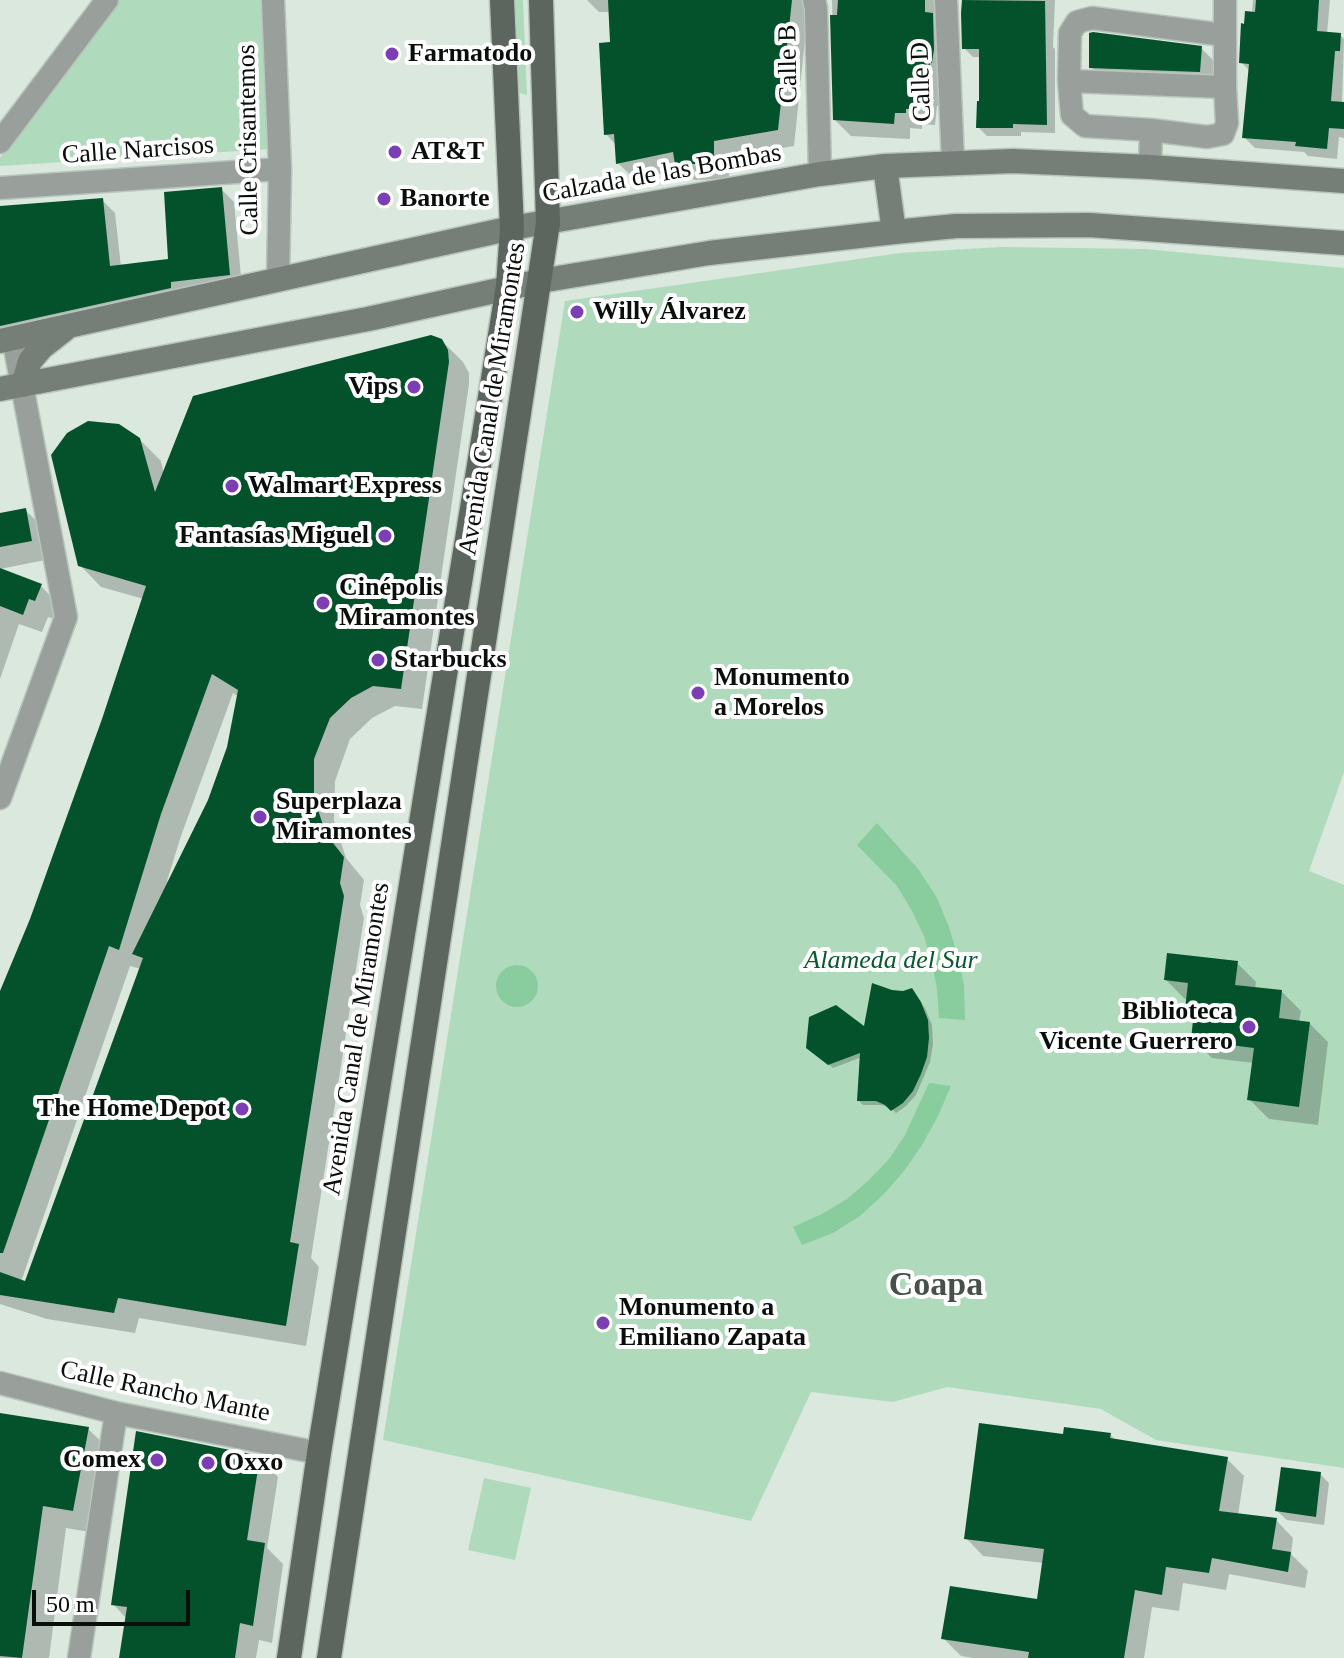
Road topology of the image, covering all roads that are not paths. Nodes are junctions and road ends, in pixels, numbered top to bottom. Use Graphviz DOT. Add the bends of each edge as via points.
graph roads {
  1 [pos="107,0"];
  2 [pos="273,0"];
  3 [pos="502,0"];
  4 [pos="541,0"];
  5 [pos="814,0"];
  6 [pos="946,0"];
  7 [pos="1225,0"];
  8 [pos="1224,35"];
  9 [pos="1069,81"];
  10 [pos="1225,87"];
  11 [pos="1151,130"];
  12 [pos="0,142"];
  13 [pos="953,162"];
  14 [pos="885,166"];
  15 [pos="1150,167"];
  16 [pos="280,169"];
  17 [pos="820,174"];
  18 [pos="1344,181"];
  19 [pos="0,188"];
  20 [pos="548,223"];
  21 [pos="512,228"];
  22 [pos="894,232"];
  23 [pos="1344,243"];
  24 [pos="278,279"];
  25 [pos="540,281"];
  26 [pos="508,286"];
  27 [pos="70,325"];
  28 [pos="6,339"];
  29 [pos="11,387"];
  30 [pos="0,798"];
  31 [pos="0,1383"];
  32 [pos="116,1413"];
  33 [pos="319,1453"];
  34 [pos="79,1658"];
  35 [pos="289,1658"];
  36 [pos="329,1658"];
  1 -- 12 [label="street"];
  2 -- 16 [label="street, Calle Crisantemos"];
  3 -- 21 [label="main road, Avenida Canal de Miramontes"];
  4 -- 20 [label="main road, Avenida Canal de Miramontes"];
  5 -- 17 [label="street, Calle B"];
  6 -- 13 [label="street, Calle D"];
  7 -- 8 [label="street"];
  8 -- 9 [label="street" via="1092,18 1077,22 1070,33"];
  8 -- 10 [label="street"];
  9 -- 10 [label="street"];
  9 -- 11 [label="street" via="1072,115 1085,126"];
  10 -- 11 [label="street" via="1223,134"];
  11 -- 15 [label="street"];
  13 -- 14 [label="main road, Calzada de las Bombas"];
  13 -- 15 [label="main road, Calzada de las Bombas"];
  14 -- 17 [label="main road, Calzada de las Bombas"];
  14 -- 22 [label="main road"];
  15 -- 18 [label="main road, Calzada de las Bombas"];
  16 -- 19 [label="street, Calle Narcisos"];
  16 -- 24 [label="street, Calle Crisantemos"];
  17 -- 20 [label="main road, Calzada de las Bombas"];
  20 -- 21 [label="main road, Calzada de las Bombas"];
  20 -- 25 [label="main road, Avenida Canal de Miramontes"];
  21 -- 24 [label="main road, Calzada de las Bombas"];
  21 -- 26 [label="main road, Avenida Canal de Miramontes"];
  22 -- 23 [label="main road" via="1089,225"];
  22 -- 25 [label="main road" via="709,253"];
  24 -- 27 [label="main road, Calzada de las Bombas"];
  25 -- 26 [label="main road"];
  25 -- 36 [label="main road, Avenida Canal de Miramontes"];
  26 -- 29 [label="main road" via="368,319"];
  26 -- 33 [label="main road, Avenida Canal de Miramontes"];
  27 -- 28 [label="main road, Calzada de las Bombas"];
  27 -- 29 [label="main road" via="42,347"];
  28 -- 29 [label="street"];
  29 -- 30 [label="street" via="66,617"];
  31 -- 32 [label="street, Calle Rancho Mante"];
  32 -- 33 [label="street, Calle Rancho Mante"];
  32 -- 34 [label="street"];
  33 -- 35 [label="main road, Avenida Canal de Miramontes"];
}
